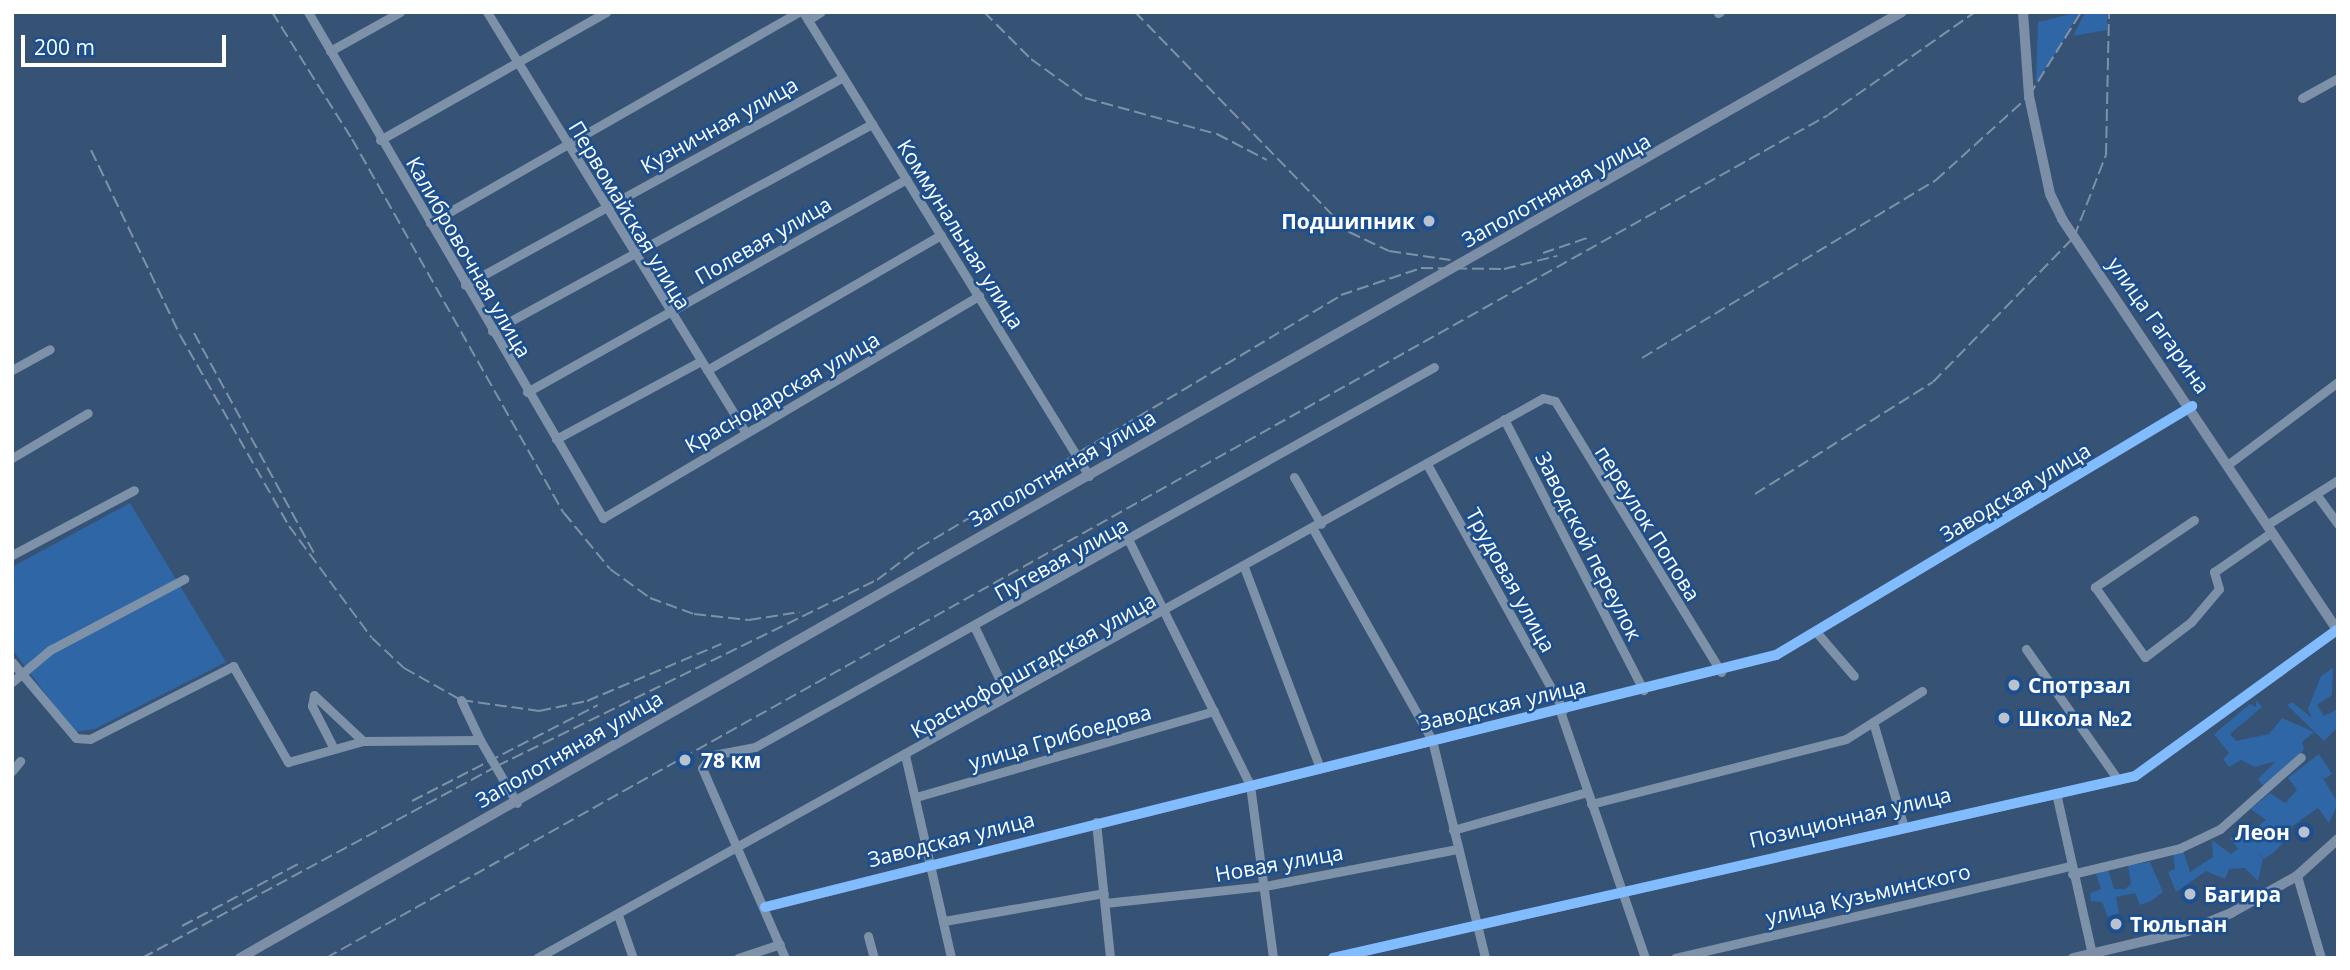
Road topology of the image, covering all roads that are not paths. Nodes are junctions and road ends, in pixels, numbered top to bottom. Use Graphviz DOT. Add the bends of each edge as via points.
graph roads {
  1 [pos="308,12"];
  2 [pos="400,12"];
  3 [pos="487,12"];
  4 [pos="606,12"];
  5 [pos="821,12"];
  6 [pos="1902,12"];
  7 [pos="2023,12"];
  8 [pos="803,15"];
  9 [pos="1889,16"];
  10 [pos="330,51"];
  11 [pos="518,62"];
  12 [pos="843,77"];
  13 [pos="2338,78"];
  14 [pos="2302,98"];
  15 [pos="872,124"];
  16 [pos="380,140"];
  17 [pos="566,145"];
  18 [pos="906,179"];
  19 [pos="607,207"];
  20 [pos="430,223"];
  21 [pos="941,235"];
  22 [pos="634,254"];
  23 [pos="465,285"];
  24 [pos="979,296"];
  25 [pos="668,313"];
  26 [pos="492,331"];
  27 [pos="50,349"];
  28 [pos="704,365"];
  29 [pos="1434,367"];
  30 [pos="12,370"];
  31 [pos="2338,382"];
  32 [pos="527,392"];
  33 [pos="1543,398"];
  34 [pos="2192,406"];
  35 [pos="88,413"];
  36 [pos="1504,419"];
  37 [pos="746,433"];
  38 [pos="556,439"];
  39 [pos="12,458"];
  40 [pos="2230,463"];
  41 [pos="1428,466"];
  42 [pos="1089,475"];
  43 [pos="1294,477"];
  44 [pos="2338,480"];
  45 [pos="134,490"];
  46 [pos="2316,494"];
  47 [pos="603,518"];
  48 [pos="2194,520"];
  49 [pos="2338,524"];
  50 [pos="1317,527"];
  51 [pos="2270,528"];
  52 [pos="1129,541"];
  53 [pos="12,555"];
  54 [pos="1244,567"];
  55 [pos="184,579"];
  56 [pos="1167,612"];
  57 [pos="975,628"];
  58 [pos="2337,631"];
  59 [pos="1818,634"];
  60 [pos="2026,649"];
  61 [pos="12,662"];
  62 [pos="1721,672"];
  63 [pos="20,674"];
  64 [pos="1854,676"];
  65 [pos="12,682"];
  66 [pos="1643,690"];
  67 [pos="1922,691"];
  68 [pos="1007,695"];
  69 [pos="461,700"];
  70 [pos="1562,710"];
  71 [pos="1214,711"];
  72 [pos="1873,722"];
  73 [pos="363,740"];
  74 [pos="480,740"];
  75 [pos="1432,740"];
  76 [pos="331,745"];
  77 [pos="905,755"];
  78 [pos="2301,757"];
  79 [pos="20,761"];
  80 [pos="1319,766"];
  81 [pos="12,771"];
  82 [pos="2118,780"];
  83 [pos="1250,785"];
  84 [pos="1587,792"];
  85 [pos="2056,793"];
  86 [pos="916,797"];
  87 [pos="517,803"];
  88 [pos="1591,804"];
  89 [pos="1096,822"];
  90 [pos="1903,824"];
  91 [pos="1453,830"];
  92 [pos="2338,839"];
  93 [pos="736,847"];
  94 [pos="1458,849"];
  95 [pos="931,864"];
  96 [pos="2071,870"];
  97 [pos="2297,876"];
  98 [pos="1265,886"];
  99 [pos="1620,889"];
  100 [pos="1105,898"];
  101 [pos="765,907"];
  102 [pos="618,915"];
  103 [pos="944,920"];
  104 [pos="1475,921"];
  105 [pos="868,936"];
  106 [pos="780,944"];
  107 [pos="2092,956"];
  108 [pos="240,958"];
  109 [pos="537,958"];
  110 [pos="633,958"];
  111 [pos="738,958"];
  112 [pos="785,958"];
  113 [pos="874,958"];
  114 [pos="951,958"];
  115 [pos="1110,958"];
  116 [pos="1273,958"];
  117 [pos="1333,958"];
  118 [pos="1485,958"];
  119 [pos="1645,958"];
  120 [pos="1675,958"];
  121 [pos="2073,958"];
  122 [pos="2321,958"];
  1 -- 10 [label="street, Калибровочная улица"];
  2 -- 10 [label="street"];
  3 -- 11 [label="street, Первомайская улица"];
  4 -- 11 [label="street"];
  5 -- 8 [label="street"];
  6 -- 9 [label="main road, Заполотняная улица"];
  7 -- 34 [label="main road, улица Гагарина" via="2029,96 2050,194"];
  8 -- 12 [label="street, Коммунальная улица"];
  8 -- 17 [label="street"];
  9 -- 42 [label="main road, Заполотняная улица"];
  10 -- 16 [label="street, Калибровочная улица"];
  11 -- 16 [label="street"];
  11 -- 17 [label="street, Первомайская улица"];
  12 -- 15 [label="street, Коммунальная улица"];
  12 -- 19 [label="street, Кузничная улица"];
  13 -- 14 [label="street"];
  15 -- 18 [label="street, Коммунальная улица"];
  15 -- 22 [label="street"];
  16 -- 20 [label="street, Калибровочная улица"];
  17 -- 19 [label="street, Первомайская улица"];
  17 -- 20 [label="street"];
  18 -- 21 [label="street, Коммунальная улица"];
  18 -- 25 [label="street, Полевая улица"];
  19 -- 22 [label="street, Первомайская улица"];
  19 -- 23 [label="street, Кузничная улица"];
  20 -- 23 [label="street, Калибровочная улица"];
  21 -- 24 [label="street, Коммунальная улица"];
  21 -- 28 [label="street"];
  22 -- 25 [label="street, Первомайская улица"];
  22 -- 26 [label="street"];
  23 -- 26 [label="street, Калибровочная улица"];
  24 -- 37 [label="street, Краснодарская улица"];
  24 -- 42 [label="street, Коммунальная улица"];
  25 -- 28 [label="street, Первомайская улица"];
  25 -- 32 [label="street, Полевая улица"];
  26 -- 32 [label="street, Калибровочная улица"];
  27 -- 30 [label="street"];
  28 -- 37 [label="street, Первомайская улица"];
  28 -- 38 [label="street"];
  29 -- 52 [label="street, Путевая улица"];
  31 -- 40 [label="street"];
  32 -- 38 [label="street, Калибровочная улица"];
  33 -- 36 [label="street, Краснофорштадская улица"];
  33 -- 62 [label="street, переулок Попова" via="1555,401"];
  34 -- 40 [label="main road, улица Гагарина"];
  34 -- 59 [label="street, Заводская улица"];
  35 -- 39 [label="street"];
  36 -- 41 [label="street, Краснофорштадская улица"];
  36 -- 66 [label="street, Заводской переулок"];
  37 -- 47 [label="street, Краснодарская улица"];
  38 -- 47 [label="street, Калибровочная улица"];
  40 -- 51 [label="main road, улица Гагарина"];
  41 -- 50 [label="street, Краснофорштадская улица"];
  41 -- 70 [label="street, Трудовая улица"];
  42 -- 87 [label="main road, Заполотняная улица"];
  43 -- 50 [label="street"];
  44 -- 46 [label="street"];
  45 -- 53 [label="street"];
  46 -- 49 [label="street"];
  46 -- 51 [label="street"];
  48 -- 51 [label="street" via="2095,587 2145,657 2191,622 2219,589 2214,572"];
  50 -- 54 [label="street, Краснофорштадская улица"];
  50 -- 75 [label="street"];
  51 -- 58 [label="main road, улица Гагарина"];
  52 -- 56 [label="street"];
  52 -- 57 [label="street, Путевая улица"];
  54 -- 56 [label="street, Краснофорштадская улица"];
  54 -- 80 [label="street"];
  55 -- 63 [label="street"];
  56 -- 68 [label="street, Краснофорштадская улица"];
  56 -- 71 [label="street"];
  57 -- 68 [label="street"];
  57 -- 93 [label="street, Путевая улица" via="755,747 713,755 702,768"];
  58 -- 82 [label="street, Позиционная улица" via="2158,764"];
  59 -- 62 [label="street, Заводская улица" via="1776,655"];
  59 -- 64 [label="street"];
  60 -- 82 [label="street"];
  61 -- 63 [label="street"];
  62 -- 66 [label="street, Заводская улица"];
  63 -- 65 [label="street"];
  63 -- 76 [label="street" via="76,738 90,739 233,666 288,762"];
  66 -- 70 [label="street, Заводская улица"];
  67 -- 72 [label="street"];
  68 -- 77 [label="street, Краснофорштадская улица"];
  69 -- 74 [label="street"];
  70 -- 75 [label="street, Заводская улица"];
  70 -- 84 [label="street, Трудовая улица"];
  71 -- 83 [label="street"];
  71 -- 86 [label="street, улица Грибоедова"];
  72 -- 88 [label="street" via="1846,739"];
  72 -- 90 [label="street"];
  73 -- 74 [label="street"];
  73 -- 76 [label="street"];
  73 -- 76 [label="street" via="314,695 312,706"];
  74 -- 87 [label="street"];
  75 -- 80 [label="street, Заводская улица"];
  75 -- 91 [label="street"];
  77 -- 86 [label="street"];
  77 -- 93 [label="street, Краснофорштадская улица"];
  78 -- 96 [label="street, улица Кузьминского" via="2220,829 2180,848"];
  79 -- 81 [label="street"];
  80 -- 83 [label="street, Заводская улица"];
  82 -- 85 [label="street, Позиционная улица"];
  83 -- 89 [label="street, Заводская улица"];
  83 -- 98 [label="street"];
  84 -- 88 [label="street, Трудовая улица"];
  84 -- 91 [label="street"];
  85 -- 90 [label="street, Позиционная улица"];
  85 -- 96 [label="street"];
  86 -- 95 [label="street"];
  87 -- 108 [label="main road, Заполотняная улица"];
  88 -- 99 [label="street, Трудовая улица"];
  89 -- 95 [label="street, Заводская улица"];
  89 -- 100 [label="street"];
  90 -- 99 [label="street, Позиционная улица"];
  91 -- 94 [label="street"];
  92 -- 97 [label="main road"];
  93 -- 101 [label="street"];
  93 -- 102 [label="street, Краснофорштадская улица"];
  94 -- 98 [label="street, Новая улица"];
  94 -- 104 [label="street"];
  95 -- 101 [label="street, Заводская улица"];
  95 -- 103 [label="street"];
  96 -- 107 [label="street"];
  96 -- 120 [label="street, улица Кузьминского"];
  97 -- 107 [label="main road" via="2187,931"];
  97 -- 122 [label="street"];
  98 -- 100 [label="street, Новая улица"];
  98 -- 116 [label="street"];
  99 -- 104 [label="street, Позиционная улица"];
  99 -- 119 [label="street, Трудовая улица"];
  100 -- 103 [label="street, Новая улица"];
  100 -- 115 [label="street"];
  101 -- 106 [label="street"];
  102 -- 109 [label="street, Краснофорштадская улица"];
  102 -- 110 [label="street"];
  103 -- 114 [label="street"];
  104 -- 117 [label="street, Позиционная улица"];
  104 -- 118 [label="street"];
  105 -- 113 [label="street"];
  106 -- 111 [label="street"];
  106 -- 112 [label="street"];
  107 -- 121 [label="main road"];
}
